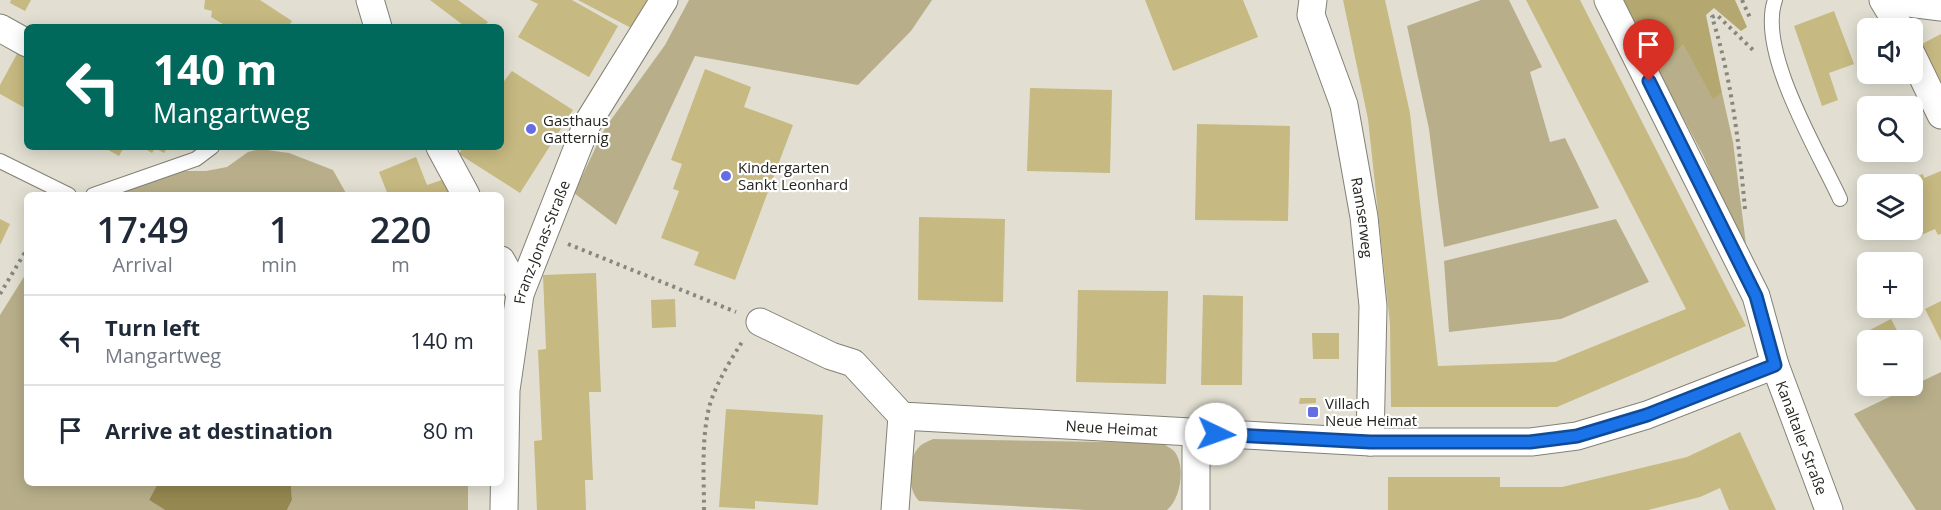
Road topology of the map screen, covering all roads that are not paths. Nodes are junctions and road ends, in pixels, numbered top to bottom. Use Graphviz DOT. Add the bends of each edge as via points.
graph roads {
  1 [pos="370,0"];
  2 [pos="664,0"];
  3 [pos="1313,0"];
  4 [pos="1608,0"];
  5 [pos="1775,0"];
  6 [pos="1884,0"];
  7 [pos="1941,7"];
  8 [pos="1894,18"];
  9 [pos="377,24"];
  10 [pos="0,28"];
  11 [pos="24,41"];
  12 [pos="1923,78"];
  13 [pos="1941,115"];
  14 [pos="208,150"];
  15 [pos="442,150"];
  16 [pos="0,161"];
  17 [pos="63,192"];
  18 [pos="102,192"];
  19 [pos="464,192"];
  20 [pos="1840,199"];
  21 [pos="504,265"];
  22 [pos="520,294"];
  23 [pos="760,322"];
  24 [pos="1775,365"];
  25 [pos="902,416"];
  26 [pos="1196,433"];
  27 [pos="1370,442"];
  28 [pos="504,510"];
  29 [pos="895,510"];
  30 [pos="1196,510"];
  31 [pos="1829,510"];
  1 -- 9 [label="street"];
  2 -- 22 [label="street, Franz-Jonas-Straße" via="587,124"];
  3 -- 27 [label="street, Ramserweg" via="1311,15 1344,105 1364,217 1373,306"];
  4 -- 24 [label="street, Kanaltaler Straße" via="1756,296"];
  5 -- 20 [label="lane" via="1772,9 1778,68"];
  6 -- 7 [label="street"];
  6 -- 8 [label="street"];
  10 -- 11 [label="street"];
  12 -- 13 [label="street"];
  14 -- 18 [label="lane" via="196,159"];
  15 -- 19 [label="street"];
  16 -- 17 [label="lane"];
  21 -- 22 [label="street"];
  22 -- 28 [label="street, Franz-Jonas-Straße" via="506,390"];
  23 -- 25 [label="street" via="853,363"];
  24 -- 27 [label="street, Neue Heimat" via="1647,415 1577,436 1530,442"];
  24 -- 31 [label="street, Kanaltaler Straße"];
  25 -- 26 [label="street, Neue Heimat"];
  25 -- 29 [label="street"];
  26 -- 27 [label="street, Neue Heimat"];
  26 -- 30 [label="street"];
}
